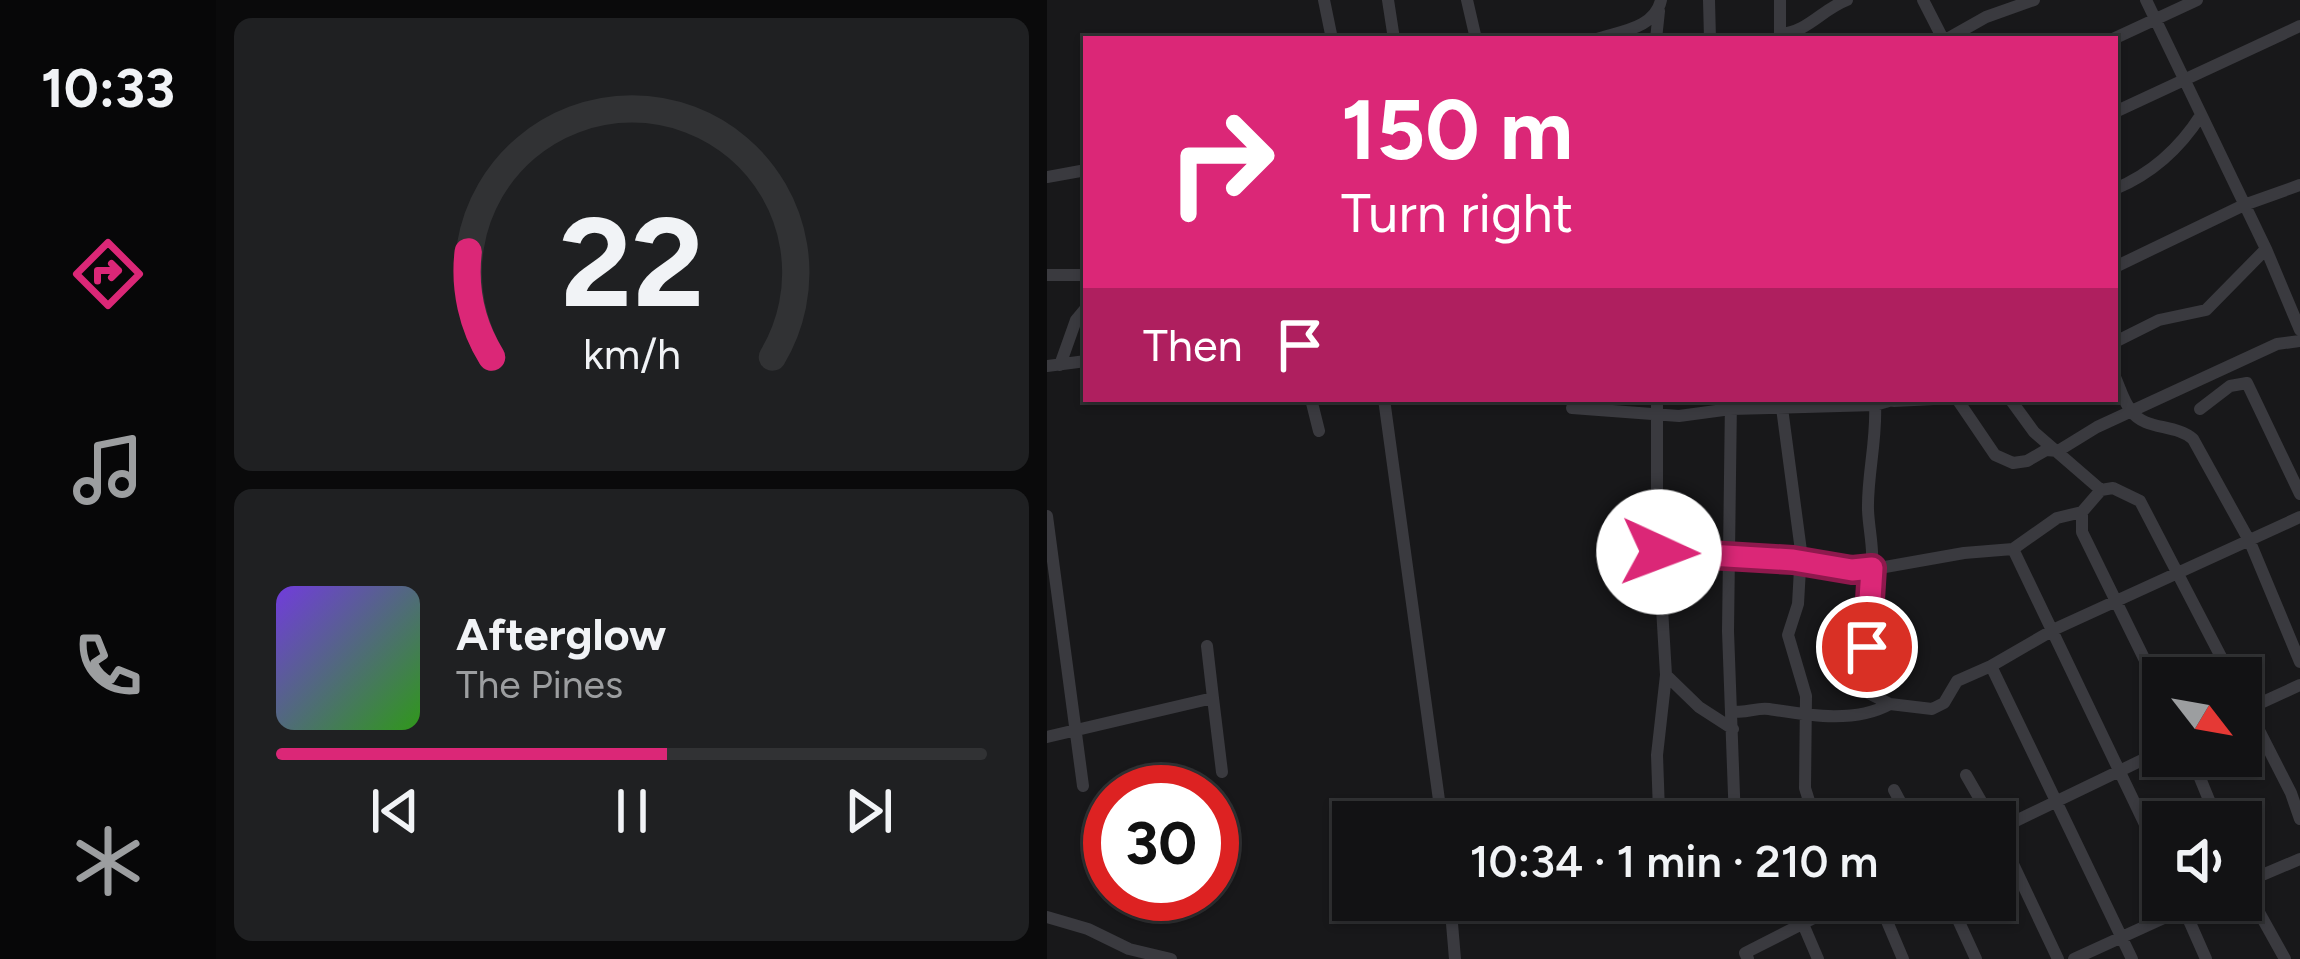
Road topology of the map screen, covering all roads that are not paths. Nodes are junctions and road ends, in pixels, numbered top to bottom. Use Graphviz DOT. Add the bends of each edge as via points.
graph roads {
  1 [pos="1324,0"];
  2 [pos="1388,0"];
  3 [pos="1466,0"];
  4 [pos="1709,0"];
  5 [pos="1780,0"];
  6 [pos="1847,0"];
  7 [pos="1923,0"];
  8 [pos="2034,0"];
  9 [pos="2146,0"];
  10 [pos="2197,0"];
  11 [pos="1660,5"];
  12 [pos="2155,20"];
  13 [pos="2300,26"];
  14 [pos="1331,36"];
  15 [pos="1393,36"];
  16 [pos="1475,36"];
  17 [pos="1606,36"];
  18 [pos="1656,36"];
  19 [pos="1710,36"];
  20 [pos="1780,36"];
  21 [pos="1943,36"];
  22 [pos="1951,36"];
  23 [pos="2118,37"];
  24 [pos="2184,80"];
  25 [pos="2118,111"];
  26 [pos="2201,115"];
  27 [pos="1083,171"];
  28 [pos="1047,177"];
  29 [pos="2300,184"];
  30 [pos="2118,187"];
  31 [pos="2244,205"];
  32 [pos="2266,249"];
  33 [pos="2118,266"];
  34 [pos="1047,275"];
  35 [pos="1083,275"];
  36 [pos="1083,312"];
  37 [pos="2300,330"];
  38 [pos="2118,340"];
  39 [pos="2300,341"];
  40 [pos="1083,361"];
  41 [pos="1053,366"];
  42 [pos="2118,384"];
  43 [pos="1312,402"];
  44 [pos="1384,402"];
  45 [pos="1657,402"];
  46 [pos="1887,402"];
  47 [pos="1959,402"];
  48 [pos="2012,402"];
  49 [pos="1731,404"];
  50 [pos="1791,405"];
  51 [pos="1874,405"];
  52 [pos="1572,407"];
  53 [pos="2200,409"];
  54 [pos="2131,412"];
  55 [pos="1655,414"];
  56 [pos="1319,431"];
  57 [pos="2058,451"];
  58 [pos="2101,490"];
  59 [pos="2300,494"];
  60 [pos="2082,512"];
  61 [pos="1047,516"];
  62 [pos="2300,517"];
  63 [pos="2250,542"];
  64 [pos="2014,549"];
  65 [pos="1659,552"];
  66 [pos="1728,555"];
  67 [pos="1801,561"];
  68 [pos="1872,568"];
  69 [pos="1053,570"];
  70 [pos="2178,573"];
  71 [pos="1047,586"];
  72 [pos="2117,600"];
  73 [pos="2055,629"];
  74 [pos="1207,646"];
  75 [pos="2144,657"];
  76 [pos="2221,657"];
  77 [pos="2300,662"];
  78 [pos="1991,666"];
  79 [pos="1666,675"];
  80 [pos="2300,685"];
  81 [pos="1213,698"];
  82 [pos="2262,703"];
  83 [pos="1890,704"];
  84 [pos="1732,711"];
  85 [pos="1807,717"];
  86 [pos="1733,729"];
  87 [pos="1077,730"];
  88 [pos="1047,737"];
  89 [pos="2262,745"];
  90 [pos="2142,761"];
  91 [pos="1221,765"];
  92 [pos="2122,772"];
  93 [pos="1966,776"];
  94 [pos="1083,786"];
  95 [pos="1894,790"];
  96 [pos="2056,800"];
  97 [pos="1438,801"];
  98 [pos="1659,801"];
  99 [pos="1735,801"];
  100 [pos="1809,801"];
  101 [pos="1900,801"];
  102 [pos="1980,801"];
  103 [pos="2142,816"];
  104 [pos="2016,818"];
  105 [pos="2300,820"];
  106 [pos="2300,859"];
  107 [pos="2016,871"];
  108 [pos="2262,874"];
  109 [pos="1047,917"];
  110 [pos="2262,919"];
  111 [pos="1452,921"];
  112 [pos="1802,921"];
  113 [pos="1809,921"];
  114 [pos="1886,921"];
  115 [pos="1959,921"];
  116 [pos="2150,921"];
  117 [pos="2189,921"];
  118 [pos="1803,924"];
  119 [pos="2121,936"];
  120 [pos="1171,959"];
  121 [pos="1455,959"];
  122 [pos="1748,959"];
  123 [pos="1818,959"];
  124 [pos="1903,959"];
  125 [pos="1976,959"];
  126 [pos="2058,959"];
  127 [pos="2075,959"];
  128 [pos="2132,959"];
  129 [pos="2206,959"];
  130 [pos="2285,959"];
  1 -- 14 [label="street"];
  2 -- 15 [label="street"];
  3 -- 16 [label="street"];
  4 -- 19 [label="street"];
  5 -- 20 [label="street"];
  6 -- 20 [label="street"];
  7 -- 21 [label="street"];
  8 -- 22 [label="street"];
  9 -- 12 [label="street"];
  10 -- 12 [label="street"];
  11 -- 17 [label="street" via="1646,23"];
  11 -- 18 [label="street"];
  12 -- 23 [label="street"];
  12 -- 24 [label="street"];
  13 -- 24 [label="street"];
  24 -- 25 [label="street"];
  24 -- 26 [label="street"];
  26 -- 30 [label="street" via="2184,142"];
  26 -- 31 [label="street"];
  27 -- 28 [label="street"];
  29 -- 31 [label="street"];
  31 -- 32 [label="street"];
  31 -- 33 [label="street"];
  32 -- 37 [label="street"];
  32 -- 38 [label="street" via="2206,310"];
  34 -- 35 [label="street"];
  36 -- 41 [label="street"];
  39 -- 54 [label="street" via="2277,344"];
  40 -- 41 [label="street"];
  42 -- 54 [label="street"];
  43 -- 56 [label="street"];
  44 -- 97 [label="street"];
  45 -- 55 [label="street"];
  46 -- 51 [label="street"];
  47 -- 57 [label="street" via="1995,455 2013,463"];
  48 -- 57 [label="street"];
  49 -- 50 [label="street"];
  49 -- 55 [label="street"];
  49 -- 66 [label="street"];
  50 -- 51 [label="street"];
  50 -- 67 [label="street"];
  51 -- 68 [label="street"];
  52 -- 55 [label="street"];
  53 -- 59 [label="street" via="2246,383"];
  54 -- 57 [label="street"];
  54 -- 63 [label="street" via="2193,439"];
  55 -- 65 [label="street"];
  57 -- 58 [label="street"];
  58 -- 60 [label="street"];
  58 -- 70 [label="street" via="2140,501"];
  60 -- 64 [label="street" via="2057,518"];
  60 -- 72 [label="street" via="2082,532"];
  61 -- 69 [label="street"];
  62 -- 63 [label="street"];
  63 -- 70 [label="street"];
  63 -- 77 [label="street"];
  64 -- 68 [label="street"];
  64 -- 73 [label="street"];
  65 -- 66 [label="street"];
  65 -- 79 [label="street"];
  66 -- 67 [label="street"];
  66 -- 84 [label="street"];
  67 -- 68 [label="street"];
  67 -- 85 [label="street" via="1788,634"];
  68 -- 83 [label="street" via="1865,678 1868,693"];
  69 -- 71 [label="street"];
  69 -- 87 [label="street"];
  70 -- 72 [label="street"];
  70 -- 76 [label="street"];
  72 -- 73 [label="street"];
  72 -- 75 [label="street"];
  73 -- 78 [label="street"];
  73 -- 92 [label="street"];
  74 -- 81 [label="street"];
  78 -- 83 [label="street" via="1957,681 1932,709"];
  78 -- 96 [label="street"];
  79 -- 86 [label="street"];
  79 -- 98 [label="street"];
  80 -- 82 [label="street"];
  81 -- 87 [label="street"];
  81 -- 91 [label="street"];
  83 -- 85 [label="street"];
  84 -- 85 [label="street" via="1765,707"];
  84 -- 86 [label="street"];
  85 -- 100 [label="street"];
  86 -- 99 [label="street"];
  87 -- 88 [label="street"];
  87 -- 94 [label="street"];
  89 -- 105 [label="street"];
  90 -- 92 [label="street"];
  92 -- 96 [label="street"];
  92 -- 103 [label="street"];
  93 -- 102 [label="street"];
  95 -- 101 [label="street"];
  96 -- 104 [label="street"];
  96 -- 119 [label="street"];
  106 -- 108 [label="street"];
  107 -- 126 [label="street"];
  109 -- 120 [label="street"];
  110 -- 130 [label="street"];
  111 -- 121 [label="street"];
  112 -- 118 [label="street"];
  113 -- 118 [label="street"];
  114 -- 124 [label="street"];
  115 -- 125 [label="street"];
  116 -- 119 [label="street"];
  117 -- 129 [label="street"];
  118 -- 122 [label="street" via="1745,952"];
  118 -- 123 [label="street"];
  119 -- 127 [label="street"];
  119 -- 128 [label="street"];
}
